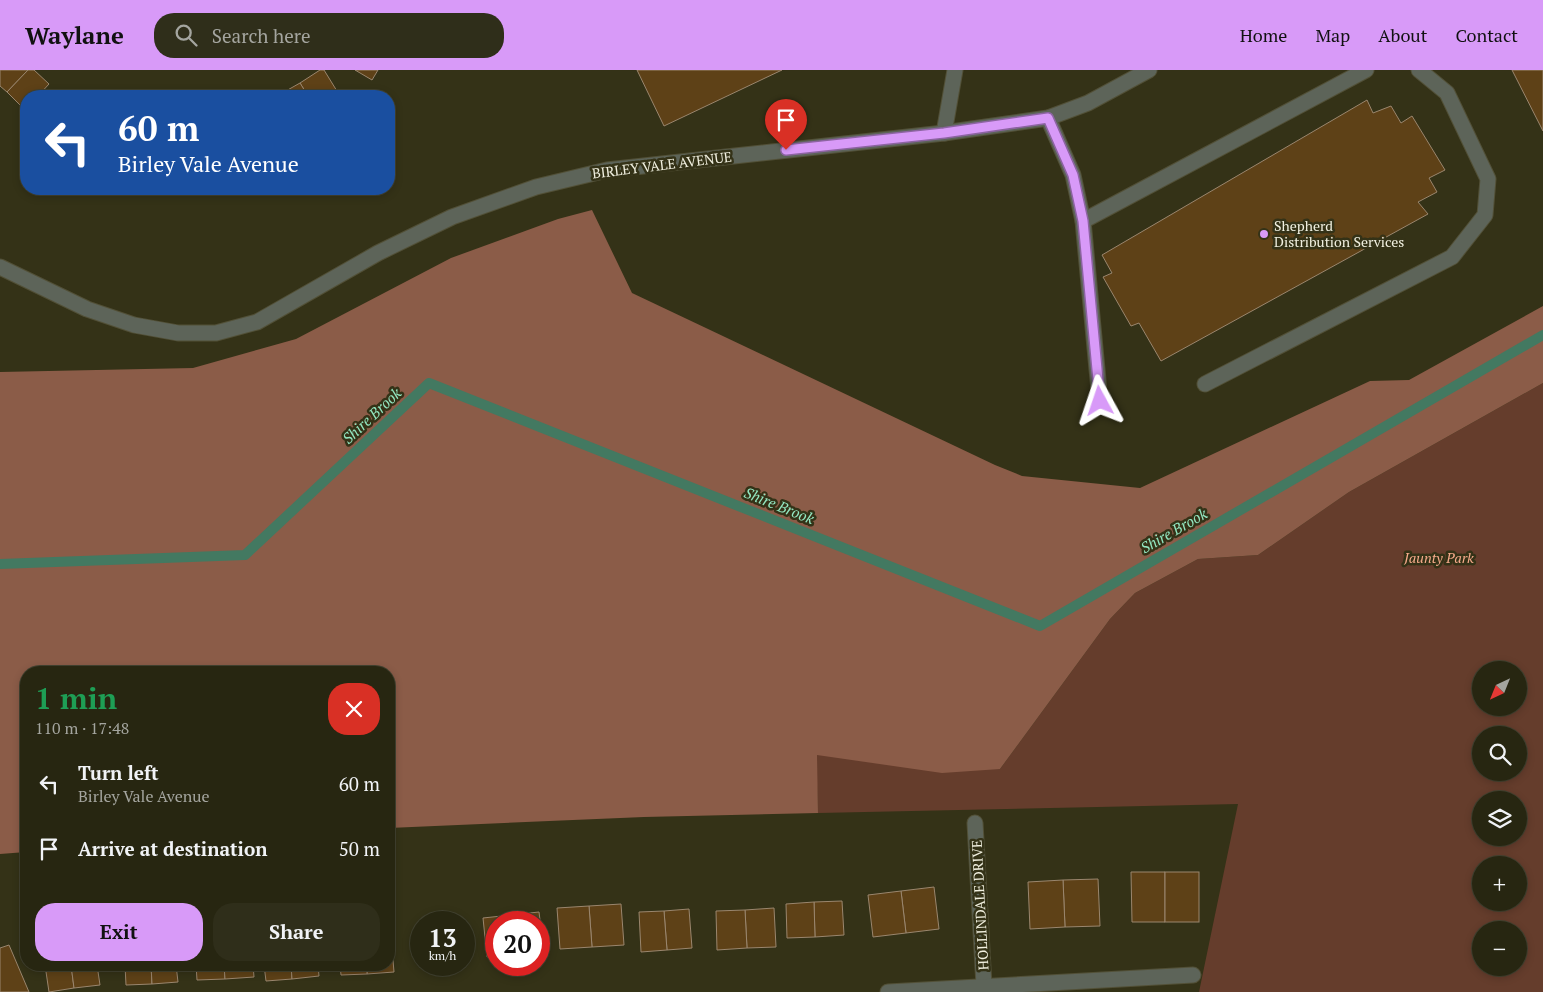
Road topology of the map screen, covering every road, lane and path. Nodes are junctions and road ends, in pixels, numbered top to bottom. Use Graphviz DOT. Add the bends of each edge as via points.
graph roads {
  1 [pos="955,70"];
  2 [pos="1149,70"];
  3 [pos="1366,70"];
  4 [pos="1419,70"];
  5 [pos="1048,118"];
  6 [pos="944,133"];
  7 [pos="1083,221"];
  8 [pos="0,267"];
  9 [pos="1204,384"];
  10 [pos="1100,401"];
  11 [pos="975,823"];
  12 [pos="1193,975"];
  13 [pos="984,986"];
  14 [pos="963,990"];
  15 [pos="888,992"];
  1 -- 6 [label="street"];
  2 -- 5 [label="street, BIRLEY VALE AVENUE" via="1088,102"];
  3 -- 7 [label="street"];
  4 -- 9 [label="street" via="1446,93 1488,179 1485,215 1452,257"];
  5 -- 6 [label="street, BIRLEY VALE AVENUE"];
  5 -- 7 [label="street" via="1073,175"];
  6 -- 8 [label="street, BIRLEY VALE AVENUE" via="607,170 536,187 452,217 378,253 257,322 216,333 178,334 134,325 87,309"];
  7 -- 10 [label="street"];
  11 -- 13 [label="street, HOLLINDALE DRIVE"];
  12 -- 13 [label="street"];
  13 -- 14 [label="street"];
  14 -- 15 [label="street"];
}
